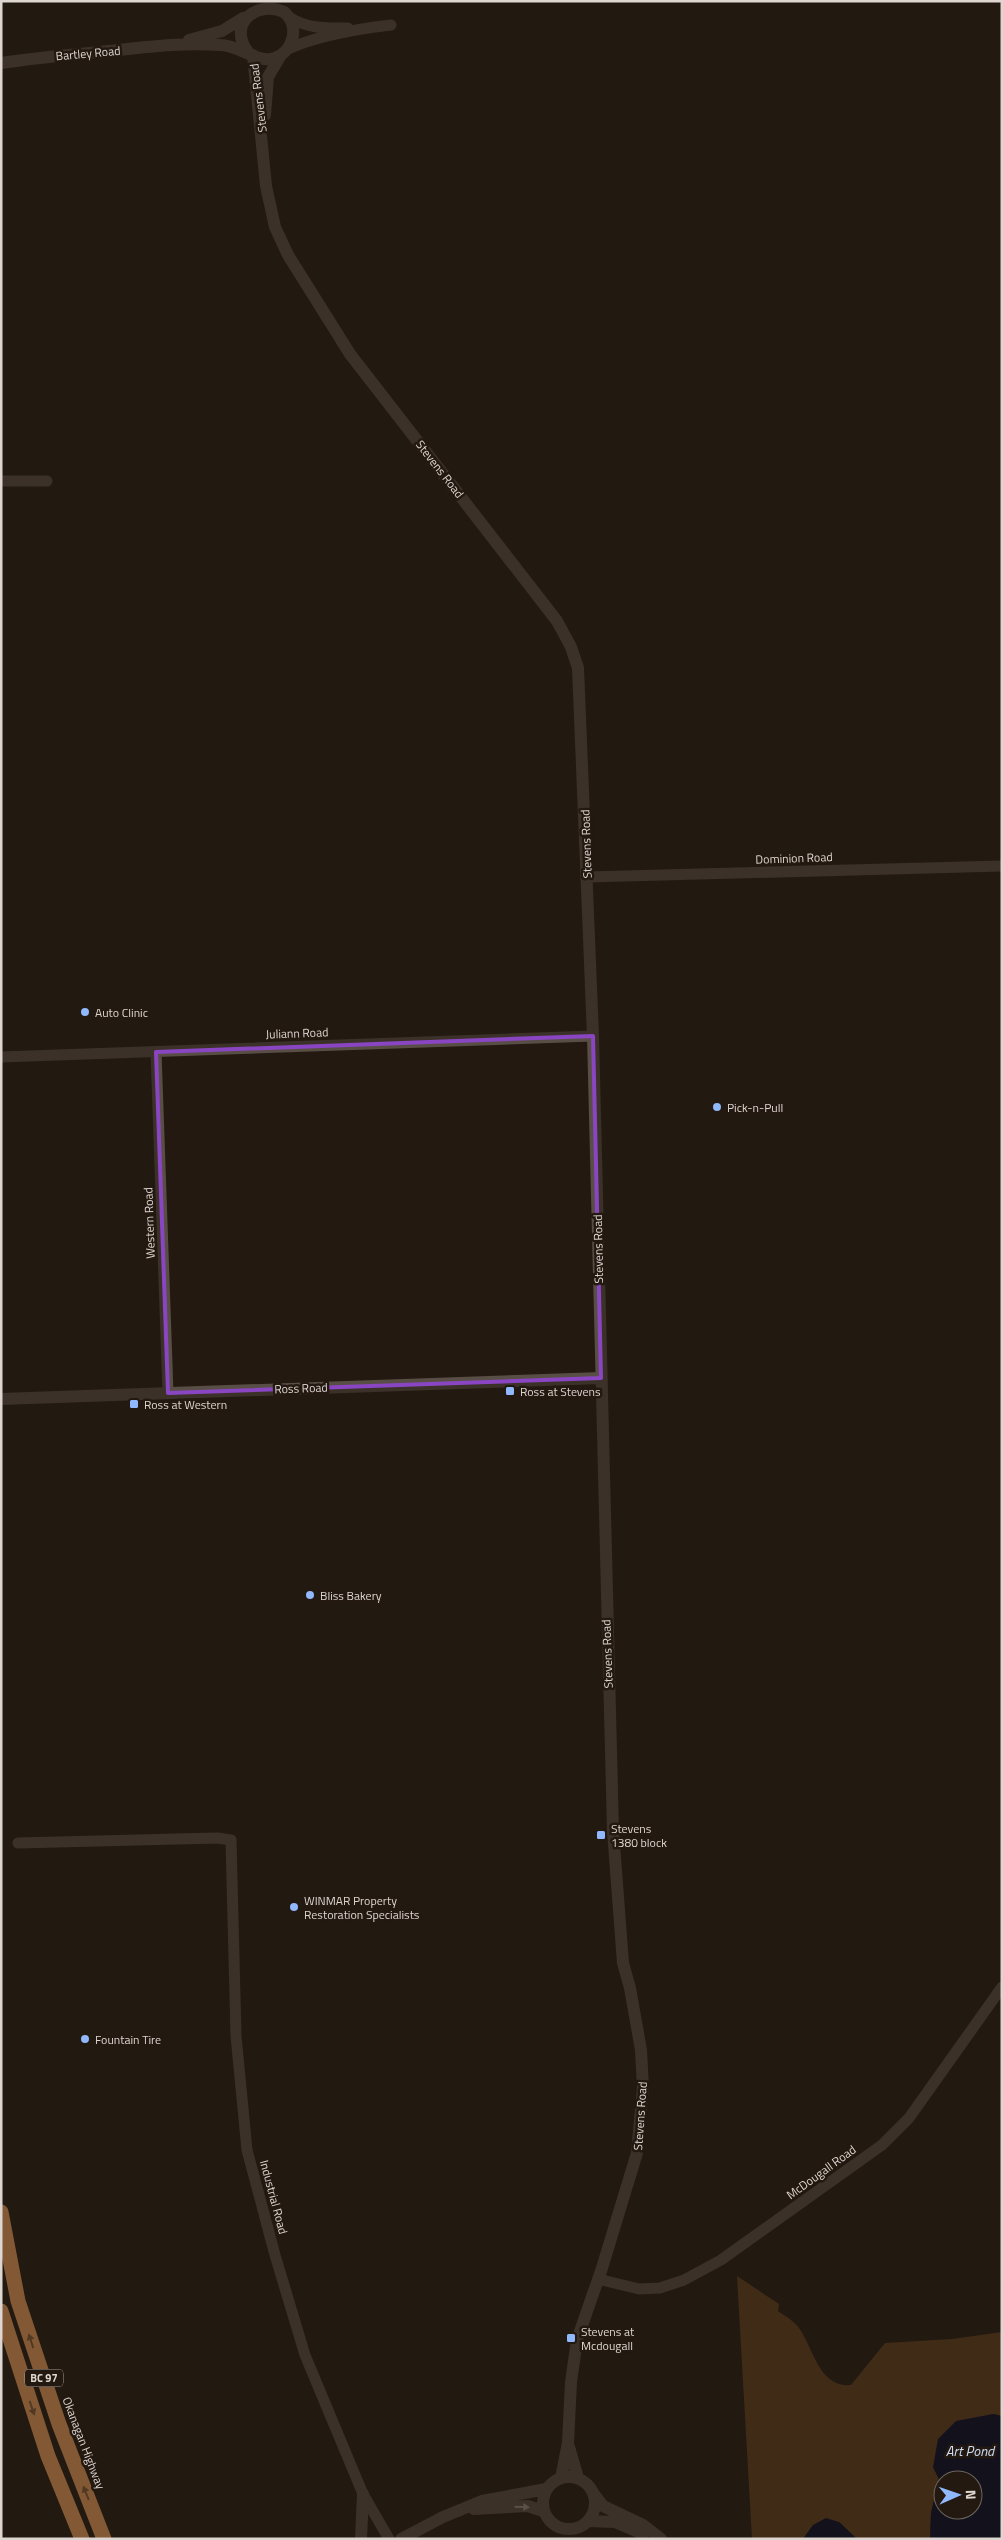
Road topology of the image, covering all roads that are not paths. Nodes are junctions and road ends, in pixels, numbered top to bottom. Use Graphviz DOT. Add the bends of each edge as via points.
graph roads {
  1 [pos="248,10"];
  2 [pos="283,10"];
  3 [pos="391,25"];
  4 [pos="362,29"];
  5 [pos="175,44"];
  6 [pos="284,52"];
  7 [pos="250,54"];
  8 [pos="1,63"];
  9 [pos="262,140"];
  10 [pos="1,481"];
  11 [pos="47,481"];
  12 [pos="1002,866"];
  13 [pos="588,877"];
  14 [pos="593,1036"];
  15 [pos="156,1052"];
  16 [pos="1,1058"];
  17 [pos="601,1378"];
  18 [pos="168,1393"];
  19 [pos="1,1399"];
  20 [pos="18,1844"];
  21 [pos="1002,1987"];
  22 [pos="1,2212"];
  23 [pos="598,2279"];
  24 [pos="1,2311"];
  25 [pos="568,2442"];
  26 [pos="561,2478"];
  27 [pos="578,2478"];
  28 [pos="546,2489"];
  29 [pos="363,2494"];
  30 [pos="593,2494"];
  31 [pos="464,2509"];
  32 [pos="543,2511"];
  33 [pos="588,2522"];
  34 [pos="551,2524"];
  35 [pos="573,2534"];
  36 [pos="82,2539"];
  37 [pos="104,2539"];
  38 [pos="361,2539"];
  39 [pos="389,2539"];
  40 [pos="401,2539"];
  41 [pos="558,2539"];
  42 [pos="651,2539"];
  43 [pos="661,2539"];
  1 -- 2 [label="main road" via="267,5"];
  1 -- 5 [label="main road, Bartley Road" via="222,31"];
  1 -- 7 [label="main road" via="240,36"];
  2 -- 4 [label="street" via="299,24 310,27"];
  2 -- 6 [label="main road" via="294,33"];
  3 -- 4 [label="street"];
  4 -- 6 [label="street" via="300,44"];
  5 -- 7 [label="main road, Bartley Road" via="224,44"];
  5 -- 8 [label="main road, Bartley Road"];
  6 -- 7 [label="main road" via="265,60"];
  6 -- 9 [label="main road, Stevens Road" via="268,77"];
  7 -- 9 [label="main road, Stevens Road"];
  9 -- 13 [label="main road, Stevens Road" via="266,186 275,227 288,255 350,354 551,613 571,647 578,668 580,692"];
  10 -- 11 [label="street"];
  12 -- 13 [label="street, Dominion Road"];
  13 -- 14 [label="main road, Stevens Road"];
  14 -- 15 [label="street, Juliann Road"];
  14 -- 17 [label="main road, Stevens Road"];
  15 -- 16 [label="street, Juliann Road"];
  15 -- 18 [label="street, Western Road"];
  17 -- 18 [label="main road, Ross Road"];
  17 -- 23 [label="main road, Stevens Road" via="613,1831 623,1963 641,2050 644,2087 637,2154"];
  18 -- 19 [label="main road, Ross Road"];
  20 -- 29 [label="street, Industrial Road" via="232,1840 236,2036 247,2150 305,2355"];
  21 -- 23 [label="street, McDougall Road" via="909,2118 882,2145 721,2260 684,2280 660,2288 639,2290"];
  37 -- 22 [label="highway, Okanagan Highway / BC 97, one-way" via="59,2424 18,2301"];
  23 -- 25 [label="main road, Stevens Road" via="577,2340"];
  24 -- 36 [label="highway, BC 97, one-way" via="48,2456"];
  25 -- 26 [label="main road, Stevens Road"];
  25 -- 27 [label="main road, Stevens Road"];
  26 -- 27 [label="main road"];
  26 -- 28 [label="main road"];
  27 -- 30 [label="main road"];
  28 -- 31 [label="main road" via="501,2496"];
  28 -- 32 [label="main road"];
  29 -- 38 [label="main road"];
  29 -- 39 [label="street, Industrial Road"];
  30 -- 33 [label="main road" via="595,2508"];
  30 -- 43 [label="main road" via="603,2506 655,2532"];
  31 -- 32 [label="main road, one-way" via="528,2506"];
  31 -- 40 [label="main road"];
  32 -- 34 [label="main road"];
  33 -- 35 [label="main road"];
  33 -- 42 [label="main road" via="615,2522"];
  34 -- 35 [label="main road"];
  34 -- 41 [label="main road"];
}
